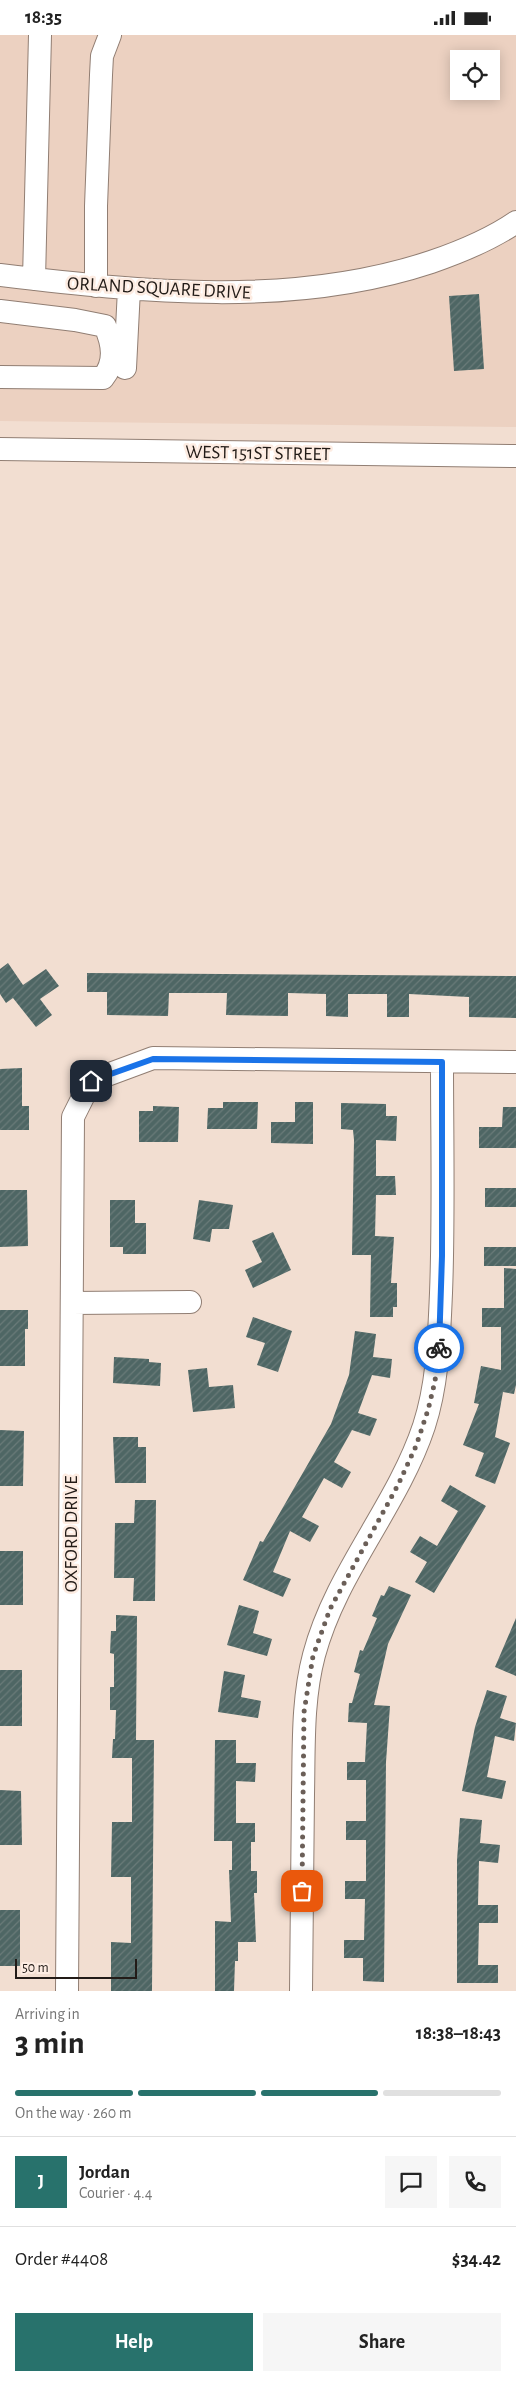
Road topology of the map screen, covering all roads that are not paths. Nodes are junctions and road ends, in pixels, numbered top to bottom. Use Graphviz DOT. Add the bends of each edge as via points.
graph roads {
  1 [pos="40,35"];
  2 [pos="110,35"];
  3 [pos="516,222"];
  4 [pos="0,275"];
  5 [pos="34,279"];
  6 [pos="96,287"];
  7 [pos="129,289"];
  8 [pos="0,311"];
  9 [pos="0,377"];
  10 [pos="103,378"];
  11 [pos="0,449"];
  12 [pos="516,456"];
  13 [pos="442,1062"];
  14 [pos="516,1062"];
  15 [pos="190,1302"];
  16 [pos="72,1303"];
  17 [pos="67,1991"];
  18 [pos="301,1991"];
  1 -- 5 [label="street"];
  2 -- 6 [label="street" via="102,56"];
  3 -- 7 [label="street, ORLAND SQUARE DRIVE" via="472,247 440,259 405,271 349,282 242,292"];
  4 -- 5 [label="street, ORLAND SQUARE DRIVE"];
  5 -- 6 [label="street, ORLAND SQUARE DRIVE"];
  6 -- 7 [label="street, ORLAND SQUARE DRIVE"];
  7 -- 10 [label="street" via="124,375"];
  8 -- 10 [label="street" via="104,326 111,340 112,368"];
  9 -- 10 [label="street"];
  11 -- 12 [label="street, WEST 151ST STREET"];
  13 -- 14 [label="street"];
  13 -- 16 [label="street, OXFORD DRIVE" via="153,1059 91,1081 73,1117"];
  13 -- 18 [label="street" via="442,1256 435,1381 416,1446 330,1609 313,1656 304,1712"];
  15 -- 16 [label="street"];
  16 -- 17 [label="street, OXFORD DRIVE"];
}
